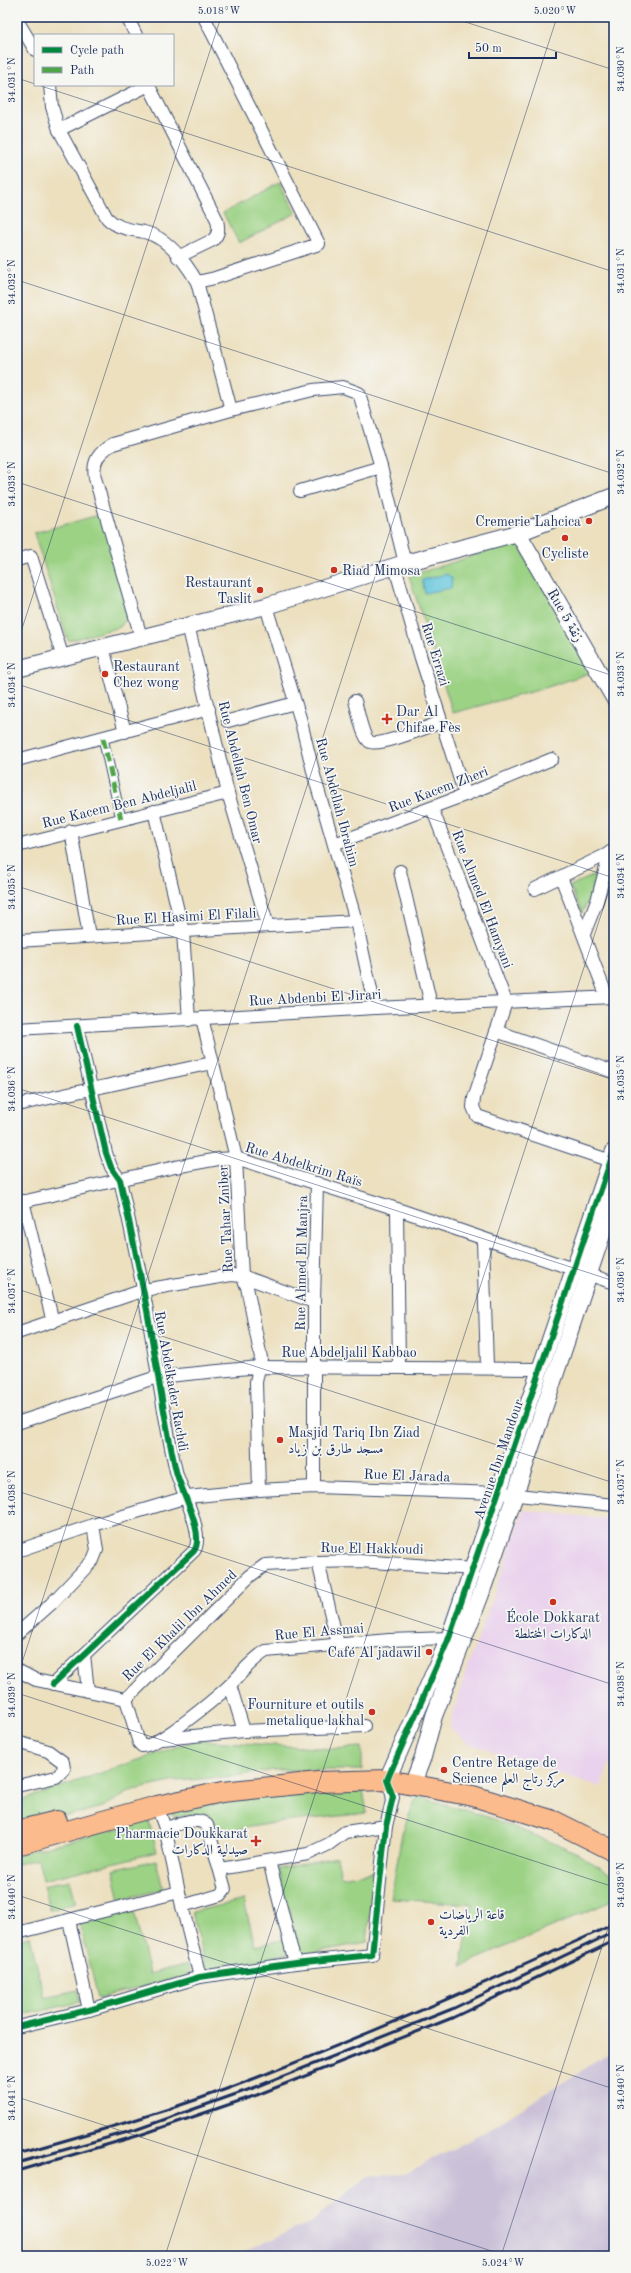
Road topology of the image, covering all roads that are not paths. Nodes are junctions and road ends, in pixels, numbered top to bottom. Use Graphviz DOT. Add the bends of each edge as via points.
graph roads {
  1 [pos="23,17"];
  2 [pos="127,17"];
  3 [pos="204,17"];
  4 [pos="17,20"];
  5 [pos="136,34"];
  6 [pos="34,48"];
  7 [pos="50,86"];
  8 [pos="147,86"];
  9 [pos="150,86"];
  10 [pos="59,130"];
  11 [pos="178,257"];
  12 [pos="197,282"];
  13 [pos="231,410"];
  14 [pos="381,467"];
  15 [pos="300,491"];
  16 [pos="614,496"];
  17 [pos="518,533"];
  18 [pos="17,560"];
  19 [pos="400,565"];
  20 [pos="266,606"];
  21 [pos="188,625"];
  22 [pos="141,637"];
  23 [pos="103,648"];
  24 [pos="63,658"];
  25 [pos="17,669"];
  26 [pos="614,698"];
  27 [pos="355,701"];
  28 [pos="295,703"];
  29 [pos="209,709"];
  30 [pos="228,721"];
  31 [pos="441,722"];
  32 [pos="125,732"];
  33 [pos="103,738"];
  34 [pos="552,759"];
  35 [pos="17,760"];
  36 [pos="228,793"];
  37 [pos="465,795"];
  38 [pos="432,808"];
  39 [pos="154,811"];
  40 [pos="122,819"];
  41 [pos="71,831"];
  42 [pos="334,844"];
  43 [pos="17,846"];
  44 [pos="612,851"];
  45 [pos="400,871"];
  46 [pos="561,877"];
  47 [pos="535,889"];
  48 [pos="356,921"];
  49 [pos="268,926"];
  50 [pos="183,932"];
  51 [pos="584,934"];
  52 [pos="89,936"];
  53 [pos="17,940"];
  54 [pos="610,997"];
  55 [pos="506,1002"];
  56 [pos="431,1005"];
  57 [pos="375,1008"];
  58 [pos="202,1018"];
  59 [pos="189,1020"];
  60 [pos="77,1026"];
  61 [pos="17,1029"];
  62 [pos="496,1031"];
  63 [pos="212,1063"];
  64 [pos="614,1072"];
  65 [pos="92,1088"];
  66 [pos="17,1105"];
  67 [pos="236,1158"];
  68 [pos="613,1158"];
  69 [pos="120,1180"];
  70 [pos="317,1183"];
  71 [pos="614,1199"];
  72 [pos="20,1202"];
  73 [pos="397,1209"];
  74 [pos="483,1240"];
  75 [pos="582,1272"];
  76 [pos="242,1276"];
  77 [pos="614,1283"];
  78 [pos="144,1290"];
  79 [pos="314,1302"];
  80 [pos="53,1322"];
  81 [pos="17,1333"];
  82 [pos="259,1367"];
  83 [pos="399,1367"];
  84 [pos="486,1367"];
  85 [pos="316,1368"];
  86 [pos="541,1369"];
  87 [pos="157,1377"];
  88 [pos="17,1423"];
  89 [pos="314,1487"];
  90 [pos="259,1490"];
  91 [pos="500,1493"];
  92 [pos="515,1495"];
  93 [pos="187,1497"];
  94 [pos="614,1505"];
  95 [pos="93,1525"];
  96 [pos="17,1551"];
  97 [pos="318,1562"];
  98 [pos="270,1565"];
  99 [pos="473,1569"];
  100 [pos="17,1634"];
  101 [pos="448,1638"];
  102 [pos="338,1644"];
  103 [pos="84,1655"];
  104 [pos="17,1670"];
  105 [pos="53,1684"];
  106 [pos="230,1685"];
  107 [pos="88,1691"];
  108 [pos="126,1698"];
  109 [pos="364,1726"];
  110 [pos="244,1731"];
  111 [pos="159,1741"];
  112 [pos="17,1742"];
  113 [pos="415,1778"];
  114 [pos="391,1782"];
  115 [pos="17,1786"];
  116 [pos="157,1806"];
  117 [pos="386,1826"];
  118 [pos="165,1828"];
  119 [pos="17,1830"];
  120 [pos="614,1836"];
  121 [pos="17,1845"];
  122 [pos="614,1850"];
  123 [pos="268,1861"];
  124 [pos="220,1869"];
  125 [pos="179,1892"];
  126 [pos="182,1906"];
  127 [pos="69,1920"];
  128 [pos="17,1933"];
  129 [pos="295,1963"];
  130 [pos="200,1978"];
  131 [pos="89,2010"];
  132 [pos="17,2027"];
  1 -- 4 [label="street"];
  2 -- 5 [label="street"];
  3 -- 12 [label="street" via="319,244"];
  4 -- 6 [label="street"];
  7 -- 10 [label="street" via="52,107"];
  8 -- 10 [label="street"];
  9 -- 11 [label="street" via="217,220 219,229 213,240"];
  10 -- 11 [label="street" via="107,218 120,228 154,235"];
  11 -- 12 [label="street" via="188,266"];
  12 -- 13 [label="street"];
  13 -- 14 [label="street, Rue Errazi" via="324,388 343,387 354,390 361,395"];
  13 -- 22 [label="street, Rue Errazi" via="113,444 104,449 96,460 95,478"];
  14 -- 15 [label="street"];
  14 -- 19 [label="street, Rue Errazi"];
  16 -- 17 [label="street"];
  17 -- 19 [label="street"];
  17 -- 26 [label="street, Rue 5 زنقة"];
  18 -- 24 [label="street" via="31,556"];
  19 -- 20 [label="street"];
  19 -- 31 [label="street, Rue Errazi" via="421,658"];
  20 -- 21 [label="street"];
  20 -- 28 [label="street, Rue Abdellah Ibrahim"];
  21 -- 22 [label="street"];
  21 -- 29 [label="street, Rue Abdellah Ben Omar"];
  22 -- 23 [label="street"];
  23 -- 24 [label="street"];
  23 -- 32 [label="street"];
  24 -- 25 [label="street"];
  27 -- 31 [label="street" via="364,734 369,742 373,743"];
  28 -- 30 [label="street"];
  28 -- 42 [label="street, Rue Abdellah Ibrahim"];
  29 -- 32 [label="street"];
  29 -- 36 [label="street, Rue Abdellah Ben Omar"];
  31 -- 37 [label="street, Rue Errazi"];
  32 -- 33 [label="street"];
  33 -- 35 [label="street"];
  33 -- 40 [label="street"];
  34 -- 37 [label="street, Rue Kacem Zheri"];
  36 -- 39 [label="street, Rue Kacem Ben Abdeljalil"];
  36 -- 49 [label="street, Rue Abdellah Ben Omar"];
  37 -- 38 [label="street, Rue Kacem Zheri"];
  38 -- 42 [label="street, Rue Kacem Zheri"];
  38 -- 55 [label="street, Rue Ahmed El Hamyani"];
  39 -- 40 [label="street, Rue Kacem Ben Abdeljalil"];
  39 -- 50 [label="street"];
  40 -- 41 [label="street, Rue Kacem Ben Abdeljalil"];
  41 -- 43 [label="street, Rue Kacem Ben Abdeljalil"];
  41 -- 52 [label="street"];
  42 -- 48 [label="street, Rue Abdellah Ibrahim"];
  44 -- 46 [label="street"];
  44 -- 51 [label="street"];
  45 -- 56 [label="street"];
  46 -- 47 [label="street"];
  46 -- 51 [label="street"];
  48 -- 49 [label="street, Rue El Hasimi El Filali"];
  48 -- 57 [label="street, Rue Abdellah Ibrahim"];
  49 -- 50 [label="street, Rue El Hasimi El Filali"];
  50 -- 52 [label="street, Rue El Hasimi El Filali"];
  50 -- 59 [label="street"];
  51 -- 54 [label="street"];
  52 -- 53 [label="street, Rue El Hasimi El Filali"];
  54 -- 55 [label="street, Rue Abdenbi El Jirari"];
  55 -- 56 [label="street, Rue Abdenbi El Jirari"];
  55 -- 62 [label="street"];
  56 -- 57 [label="street, Rue Abdenbi El Jirari"];
  57 -- 58 [label="street, Rue Abdenbi El Jirari"];
  58 -- 59 [label="street, Rue Abdenbi El Jirari"];
  58 -- 63 [label="street, Rue Tahar Zniber"];
  59 -- 60 [label="street, Rue Abdenbi El Jirari"];
  60 -- 61 [label="street, Rue Abdenbi El Jirari"];
  60 -- 65 [label="street, Rue Abdelkader Rachdi"];
  62 -- 64 [label="street"];
  62 -- 68 [label="street" via="474,1098 473,1107 477,1116"];
  63 -- 65 [label="street"];
  63 -- 67 [label="street, Rue Tahar Zniber"];
  65 -- 66 [label="street"];
  65 -- 69 [label="street, Rue Abdelkader Rachdi" via="106,1153 111,1167"];
  67 -- 69 [label="street, Rue Abdelkrim Raïs" via="211,1160"];
  67 -- 70 [label="street, Rue Abdelkrim Raïs"];
  67 -- 76 [label="street, Rue Tahar Zniber"];
  68 -- 75 [label="street, Avenue Ibn Mandour"];
  69 -- 72 [label="street, Rue Abdelkrim Raïs"];
  69 -- 78 [label="street, Rue Abdelkader Rachdi"];
  70 -- 73 [label="street, Rue Abdelkrim Raïs"];
  70 -- 79 [label="street, Rue Ahmed El Manjra"];
  71 -- 75 [label="street, Avenue Ibn Mandour"];
  72 -- 80 [label="street"];
  73 -- 74 [label="street, Rue Abdelkrim Raïs"];
  73 -- 83 [label="street"];
  74 -- 75 [label="street, Rue Abdelkrim Raïs"];
  74 -- 84 [label="street"];
  75 -- 77 [label="street, Rue Abdelkrim Raïs"];
  75 -- 86 [label="street, Avenue Ibn Mandour"];
  75 -- 92 [label="street, Avenue Ibn Mandour"];
  76 -- 78 [label="street" via="216,1277"];
  76 -- 79 [label="street"];
  76 -- 82 [label="street, Rue Tahar Zniber" via="257,1330 261,1358"];
  78 -- 80 [label="street"];
  78 -- 87 [label="street, Rue Abdelkader Rachdi"];
  79 -- 85 [label="street, Rue Ahmed El Manjra"];
  80 -- 81 [label="street"];
  82 -- 85 [label="street, Rue Abdeljalil Kabbao"];
  82 -- 87 [label="street, Rue Abdeljalil Kabbao"];
  82 -- 90 [label="street, Rue Tahar Zniber" via="256,1382"];
  83 -- 84 [label="street, Rue Abdeljalil Kabbao"];
  83 -- 85 [label="street, Rue Abdeljalil Kabbao"];
  84 -- 86 [label="street, Rue Abdeljalil Kabbao"];
  85 -- 89 [label="street, Rue Ahmed El Manjra"];
  86 -- 91 [label="street, Avenue Ibn Mandour"];
  87 -- 88 [label="street, Rue Abdeljalil Kabbao"];
  87 -- 93 [label="street, Rue Abdelkader Rachdi" via="178,1480"];
  89 -- 90 [label="street, Rue El Jarada"];
  89 -- 91 [label="street, Rue El Jarada"];
  90 -- 93 [label="street, Rue El Jarada"];
  91 -- 92 [label="street, Rue El Jarada"];
  91 -- 99 [label="street, Avenue Ibn Mandour"];
  92 -- 94 [label="street, Rue El Jarada"];
  92 -- 113 [label="street, Avenue Ibn Mandour" via="434,1716"];
  93 -- 95 [label="street, Rue El Jarada"];
  93 -- 103 [label="street, Rue Abdelkader Rachdi" via="197,1547"];
  95 -- 96 [label="street, Rue El Jarada"];
  95 -- 100 [label="street" via="97,1550 93,1560 51,1604"];
  97 -- 98 [label="street, Rue El Hakkoudi"];
  97 -- 99 [label="street, Rue El Hakkoudi" via="359,1561"];
  97 -- 102 [label="street"];
  98 -- 108 [label="street, Rue El Khalil Ibn Ahmed" via="250,1576"];
  99 -- 101 [label="street, Avenue Ibn Mandour"];
  101 -- 102 [label="street, Rue El Assmai"];
  101 -- 114 [label="street, Avenue Ibn Mandour"];
  102 -- 106 [label="street, Rue El Assmai" via="266,1651 247,1665"];
  103 -- 105 [label="street, Rue Abdelkader Rachdi"];
  103 -- 107 [label="street"];
  104 -- 105 [label="street, Rue El Khalil Ibn Ahmed" via="36,1680"];
  105 -- 107 [label="street, Rue El Khalil Ibn Ahmed"];
  106 -- 110 [label="street"];
  106 -- 111 [label="street, Rue El Assmai"];
  107 -- 108 [label="street, Rue El Khalil Ibn Ahmed"];
  108 -- 111 [label="street" via="139,1743 142,1746"];
  109 -- 110 [label="street"];
  110 -- 111 [label="street"];
  112 -- 115 [label="street" via="48,1751 63,1762 64,1769 56,1777"];
  113 -- 114 [label="main road"];
  113 -- 114 [label="street"];
  113 -- 120 [label="main road" via="477,1786 545,1806"];
  113 -- 122 [label="main road" via="554,1821"];
  114 -- 116 [label="main road" via="318,1782 222,1792"];
  114 -- 117 [label="street"];
  114 -- 119 [label="main road" via="272,1774 153,1793"];
  116 -- 118 [label="street"];
  116 -- 121 [label="main road"];
  117 -- 123 [label="street" via="345,1832 313,1852"];
  117 -- 129 [label="street" via="372,1955"];
  118 -- 124 [label="street" via="194,1820 203,1822 207,1825"];
  118 -- 125 [label="street"];
  123 -- 124 [label="street"];
  123 -- 129 [label="street"];
  124 -- 126 [label="street" via="224,1892"];
  125 -- 126 [label="street"];
  125 -- 127 [label="street"];
  126 -- 130 [label="street"];
  127 -- 128 [label="street"];
  127 -- 131 [label="street"];
  129 -- 130 [label="street"];
  130 -- 131 [label="street"];
  131 -- 132 [label="street"];
}
